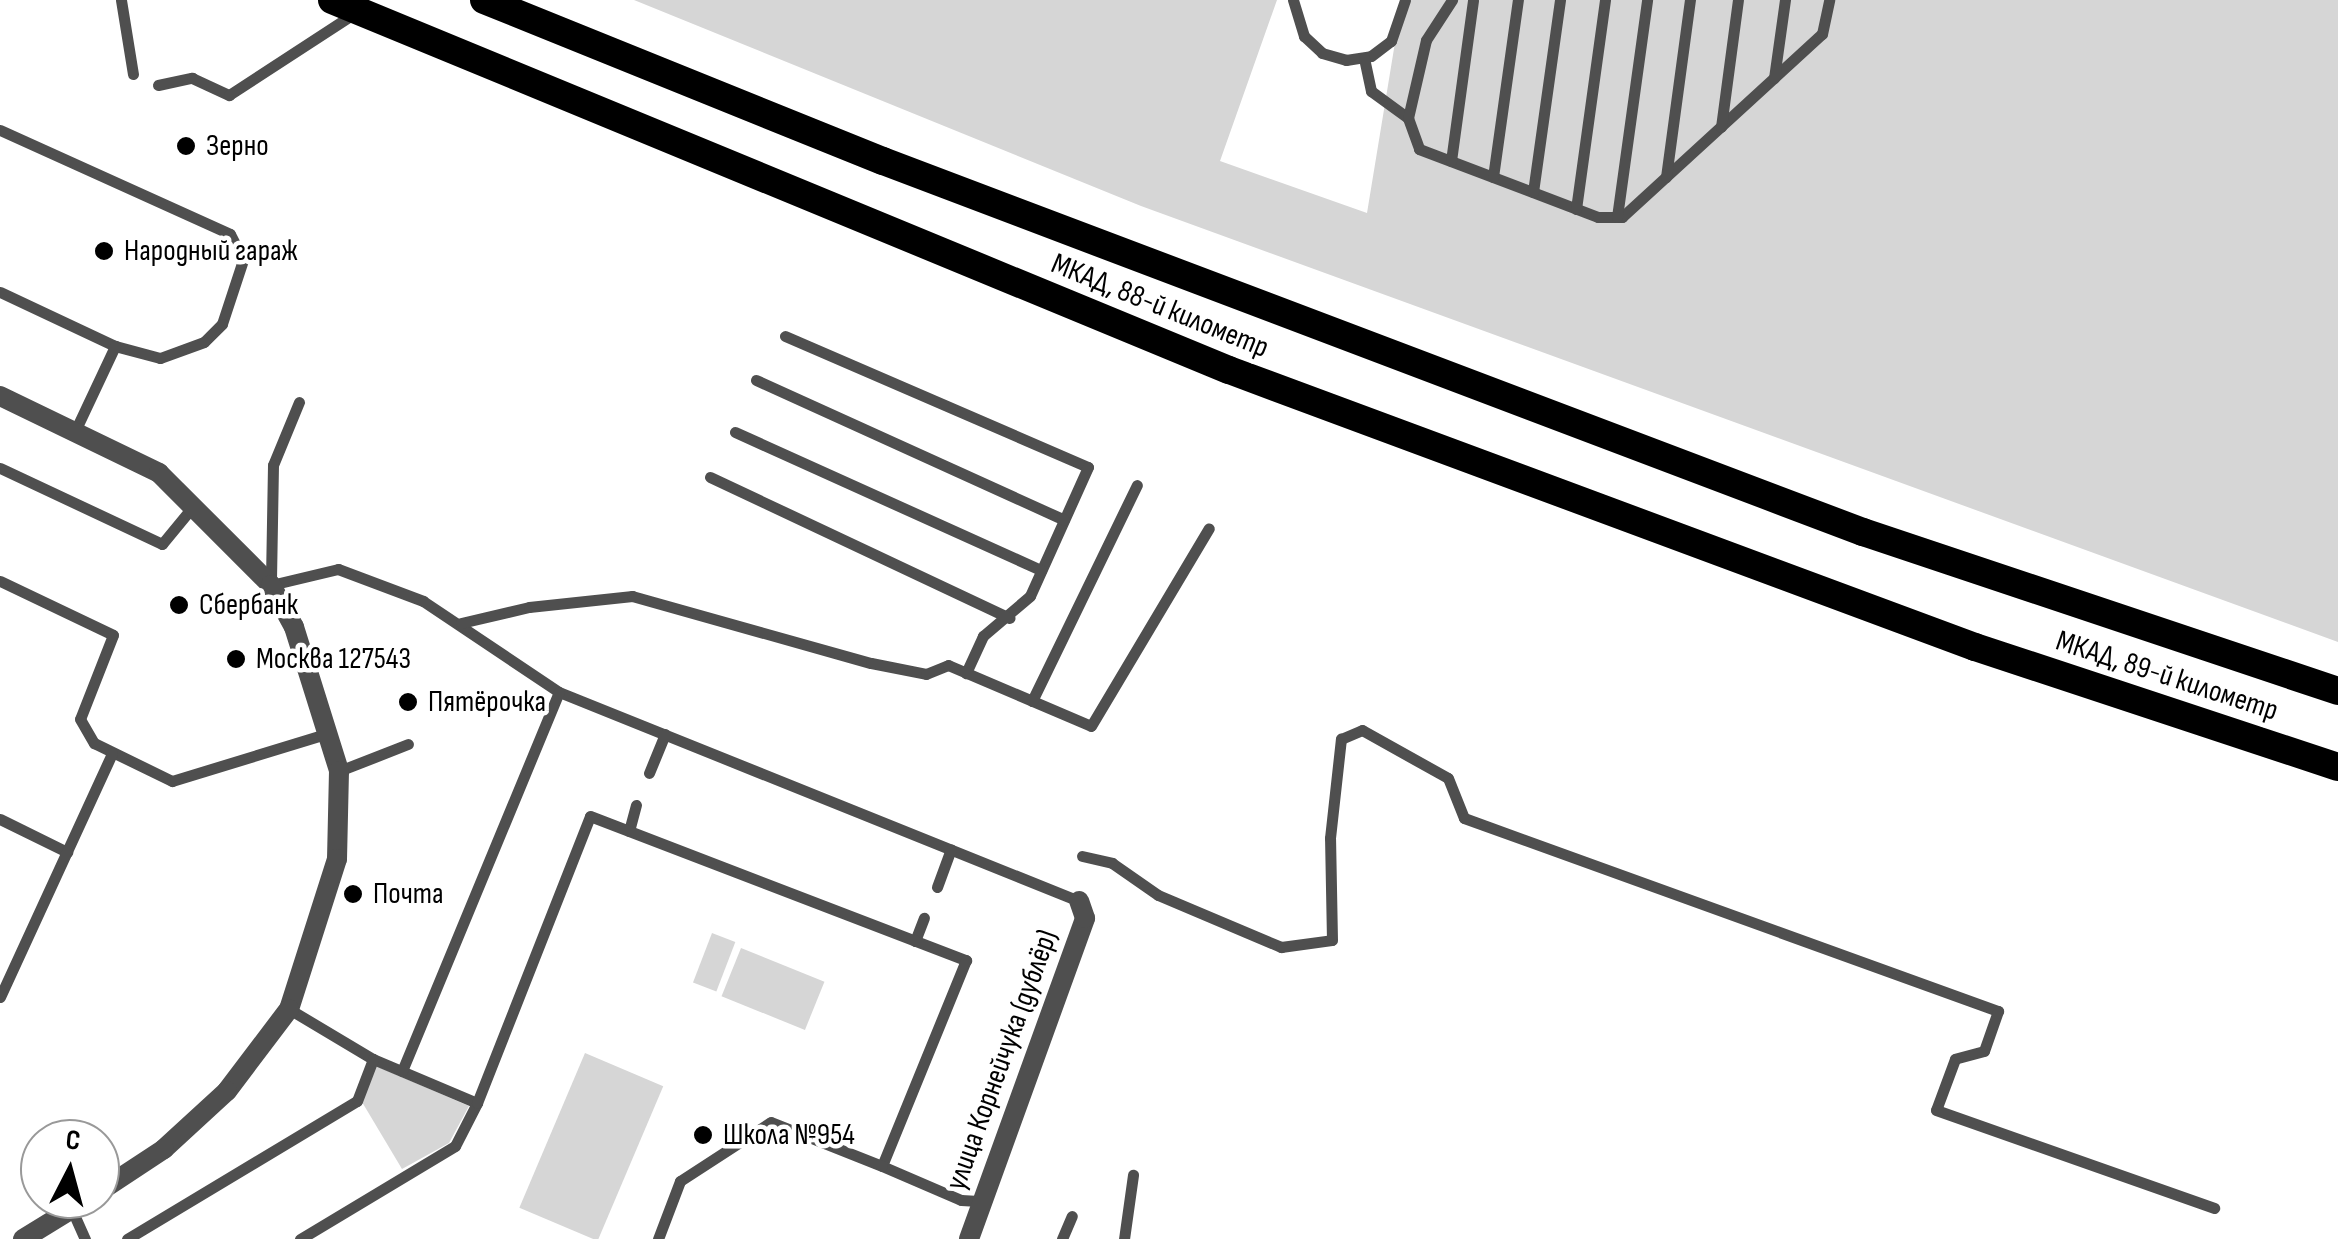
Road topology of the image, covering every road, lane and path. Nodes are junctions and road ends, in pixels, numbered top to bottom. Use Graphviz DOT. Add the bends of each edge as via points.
graph roads {
  1 [pos="121,0"];
  2 [pos="332,0"];
  3 [pos="484,0"];
  4 [pos="1294,0"];
  5 [pos="1405,0"];
  6 [pos="1452,0"];
  7 [pos="1473,0"];
  8 [pos="1518,0"];
  9 [pos="1560,0"];
  10 [pos="1605,0"];
  11 [pos="1647,0"];
  12 [pos="1690,0"];
  13 [pos="1738,0"];
  14 [pos="1785,0"];
  15 [pos="1829,0"];
  16 [pos="358,11"];
  17 [pos="1364,58"];
  18 [pos="133,74"];
  19 [pos="1774,78"];
  20 [pos="158,85"];
  21 [pos="1408,118"];
  22 [pos="1720,127"];
  23 [pos="0,130"];
  24 [pos="1451,161"];
  25 [pos="1493,177"];
  26 [pos="1666,177"];
  27 [pos="1534,192"];
  28 [pos="1576,208"];
  29 [pos="1617,217"];
  30 [pos="0,292"];
  31 [pos="785,336"];
  32 [pos="115,346"];
  33 [pos="756,380"];
  34 [pos="0,396"];
  35 [pos="300,402"];
  36 [pos="76,429"];
  37 [pos="735,432"];
  38 [pos="0,468"];
  39 [pos="710,477"];
  40 [pos="1138,485"];
  41 [pos="195,504"];
  42 [pos="1064,520"];
  43 [pos="1210,528"];
  44 [pos="1042,570"];
  45 [pos="1991,579"];
  46 [pos="0,581"];
  47 [pos="271,584"];
  48 [pos="1009,618"];
  49 [pos="461,623"];
  50 [pos="1975,648"];
  51 [pos="966,673"];
  52 [pos="2338,691"];
  53 [pos="559,692"];
  54 [pos="1032,701"];
  55 [pos="330,733"];
  56 [pos="665,734"];
  57 [pos="408,744"];
  58 [pos="112,753"];
  59 [pos="2338,767"];
  60 [pos="339,770"];
  61 [pos="649,773"];
  62 [pos="636,805"];
  63 [pos="0,818"];
  64 [pos="629,831"];
  65 [pos="951,849"];
  66 [pos="67,852"];
  67 [pos="1082,856"];
  68 [pos="937,887"];
  69 [pos="1079,901"];
  70 [pos="924,918"];
  71 [pos="916,941"];
  72 [pos="0,998"];
  73 [pos="289,1009"];
  74 [pos="372,1059"];
  75 [pos="402,1071"];
  76 [pos="477,1104"];
  77 [pos="882,1166"];
  78 [pos="1133,1175"];
  79 [pos="120,1178"];
  80 [pos="983,1201"];
  81 [pos="2214,1208"];
  82 [pos="1072,1216"];
  83 [pos="56,1219"];
  84 [pos="23,1239"];
  85 [pos="128,1239"];
  86 [pos="300,1239"];
  87 [pos="658,1239"];
  88 [pos="969,1239"];
  89 [pos="1062,1239"];
  90 [pos="1124,1239"];
  1 -- 18 [label="lane"];
  2 -- 16 [label="highway, МКАД, 88-й километр"];
  3 -- 45 [label="highway, МКАД, 88-й километр" via="901,168"];
  4 -- 17 [label="lane" via="1298,26 1312,46 1334,58"];
  5 -- 17 [label="lane" via="1392,41"];
  6 -- 21 [label="lane" via="1426,40"];
  7 -- 24 [label="lane"];
  8 -- 25 [label="lane"];
  9 -- 27 [label="lane"];
  10 -- 28 [label="lane"];
  11 -- 29 [label="lane"];
  12 -- 26 [label="lane"];
  13 -- 22 [label="lane"];
  14 -- 19 [label="lane"];
  15 -- 19 [label="lane" via="1822,34"];
  16 -- 20 [label="lane" via="229,95 192,78"];
  16 -- 50 [label="highway, МКАД, 88-й километр" via="1229,370"];
  17 -- 21 [label="lane" via="1371,91"];
  19 -- 22 [label="lane"];
  21 -- 24 [label="lane" via="1419,149"];
  22 -- 26 [label="lane"];
  23 -- 32 [label="lane" via="230,234 240,249 234,300 204,342 160,358"];
  24 -- 25 [label="lane"];
  25 -- 27 [label="lane"];
  26 -- 29 [label="lane"];
  27 -- 28 [label="lane"];
  28 -- 29 [label="lane"];
  30 -- 32 [label="lane"];
  31 -- 42 [label="lane" via="1088,467"];
  32 -- 36 [label="lane"];
  33 -- 42 [label="lane"];
  34 -- 36 [label="street"];
  35 -- 47 [label="lane" via="273,465"];
  36 -- 41 [label="street" via="159,473"];
  37 -- 44 [label="lane"];
  38 -- 41 [label="lane" via="162,544"];
  39 -- 48 [label="lane"];
  40 -- 54 [label="lane"];
  41 -- 47 [label="street"];
  42 -- 44 [label="lane"];
  43 -- 54 [label="lane" via="1092,726"];
  44 -- 48 [label="lane"];
  45 -- 52 [label="highway, МКАД, 89-й километр"];
  46 -- 58 [label="lane" via="113,634 80,719 94,744"];
  47 -- 49 [label="lane" via="338,569"];
  47 -- 55 [label="street" via="294,628"];
  48 -- 51 [label="lane" via="983,636"];
  49 -- 51 [label="lane" via="632,596 871,663 926,674 948,665"];
  49 -- 53 [label="lane"];
  50 -- 59 [label="highway, МКАД, 89-й километр"];
  51 -- 54 [label="lane"];
  53 -- 56 [label="lane"];
  53 -- 75 [label="lane"];
  55 -- 58 [label="lane" via="172,781"];
  55 -- 60 [label="street"];
  56 -- 61 [label="lane"];
  56 -- 65 [label="lane"];
  57 -- 60 [label="lane"];
  58 -- 66 [label="lane"];
  60 -- 73 [label="street" via="338,859"];
  62 -- 64 [label="lane"];
  63 -- 66 [label="lane"];
  64 -- 71 [label="lane"];
  64 -- 76 [label="lane" via="590,816"];
  65 -- 68 [label="lane"];
  65 -- 69 [label="lane"];
  66 -- 72 [label="lane"];
  67 -- 81 [label="lane" via="1112,863 1158,895 1281,947 1332,940 1330,838 1341,739 1362,730 1448,778 1464,818 1998,1011 1984,1050 1955,1058 1936,1110"];
  69 -- 80 [label="street, улица Корнейчука (дублёр)" via="1085,918"];
  70 -- 71 [label="lane"];
  71 -- 77 [label="lane" via="966,960"];
  73 -- 74 [label="lane"];
  73 -- 79 [label="street" via="227,1092 164,1149"];
  74 -- 75 [label="lane"];
  74 -- 85 [label="lane" via="356,1102"];
  75 -- 76 [label="lane"];
  76 -- 86 [label="lane" via="455,1146"];
  77 -- 80 [label="lane" via="961,1200"];
  77 -- 87 [label="lane" via="771,1122 680,1182"];
  78 -- 90 [label="lane"];
  80 -- 88 [label="street, улица Корнейчука (дублёр)"];
  82 -- 89 [label="lane"];
  83 -- 84 [label="street"];
}
